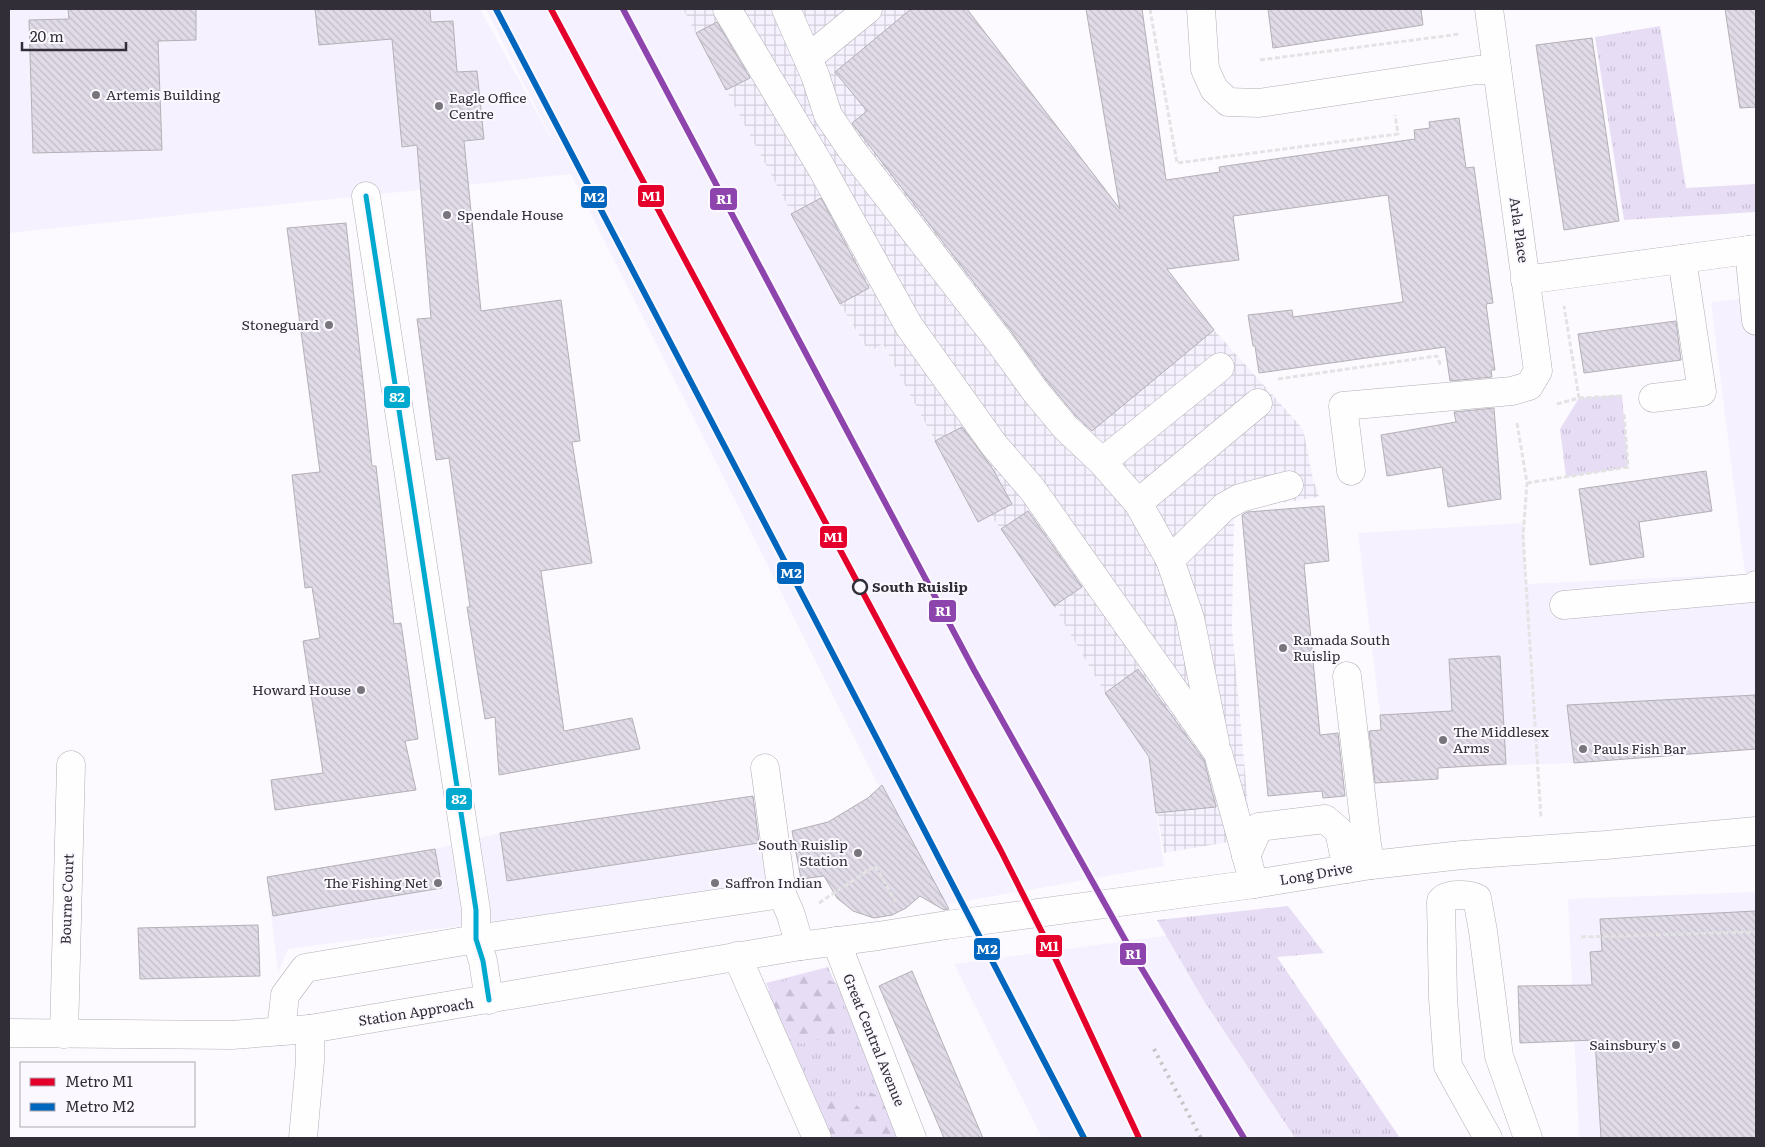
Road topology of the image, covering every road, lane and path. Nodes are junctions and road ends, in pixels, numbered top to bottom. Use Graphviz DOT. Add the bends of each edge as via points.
graph roads {
  1 [pos="728,9"];
  2 [pos="786,9"];
  3 [pos="868,9"];
  4 [pos="1201,9"];
  5 [pos="1488,9"];
  6 [pos="1461,34"];
  7 [pos="808,58"];
  8 [pos="1260,60"];
  9 [pos="1497,70"];
  10 [pos="366,196"];
  11 [pos="1753,250"];
  12 [pos="1682,259"];
  13 [pos="1525,280"];
  14 [pos="1756,321"];
  15 [pos="1220,367"];
  16 [pos="1512,391"];
  17 [pos="1579,398"];
  18 [pos="1653,398"];
  19 [pos="1258,403"];
  20 [pos="1102,462"];
  21 [pos="1351,470"];
  22 [pos="1527,483"];
  23 [pos="1289,485"];
  24 [pos="1138,503"];
  25 [pos="1170,560"];
  26 [pos="1756,585"];
  27 [pos="1564,605"];
  28 [pos="1348,676"];
  29 [pos="1218,753"];
  30 [pos="71,765"];
  31 [pos="765,768"];
  32 [pos="1541,821"];
  33 [pos="1756,831"];
  34 [pos="1462,855"];
  35 [pos="1246,856"];
  36 [pos="1359,867"];
  37 [pos="1254,884"];
  38 [pos="782,894"];
  39 [pos="1462,896"];
  40 [pos="812,908"];
  41 [pos="899,908"];
  42 [pos="1756,932"];
  43 [pos="878,936"];
  44 [pos="1581,937"];
  45 [pos="476,939"];
  46 [pos="836,941"];
  47 [pos="800,946"];
  48 [pos="737,956"];
  49 [pos="489,1000"];
  50 [pos="310,1029"];
  51 [pos="281,1031"];
  52 [pos="9,1033"];
  53 [pos="64,1034"];
  54 [pos="303,1138"];
  55 [pos="817,1138"];
  56 [pos="912,1138"];
  57 [pos="1488,1138"];
  58 [pos="1528,1138"];
  1 -- 29 [label="street" via="821,166 909,326 994,445 1032,489"];
  2 -- 7 [label="street"];
  3 -- 7 [label="street"];
  4 -- 9 [label="street" via="1205,69 1214,89 1228,102 1259,103 1477,70"];
  5 -- 9 [label="street, Arla Place"];
  6 -- 8 [label="path"];
  7 -- 20 [label="street" via="828,115 851,149 1035,391 1065,427"];
  9 -- 13 [label="street, Arla Place"];
  10 -- 45 [label="street" via="476,910"];
  11 -- 12 [label="street, Arla Place"];
  11 -- 14 [label="street"];
  12 -- 13 [label="street, Arla Place"];
  12 -- 18 [label="street" via="1702,392"];
  13 -- 16 [label="street" via="1538,371 1529,386"];
  15 -- 20 [label="street"];
  16 -- 21 [label="street" via="1343,406"];
  16 -- 22 [label="path"];
  17 -- 22 [label="path" via="1622,395 1628,467"];
  19 -- 24 [label="street"];
  20 -- 24 [label="street"];
  22 -- 32 [label="path" via="1523,536"];
  23 -- 25 [label="street" via="1240,498 1224,507"];
  24 -- 25 [label="street"];
  25 -- 29 [label="street" via="1190,618"];
  26 -- 27 [label="street" via="1753,588"];
  28 -- 36 [label="street" via="1367,845"];
  29 -- 35 [label="street"];
  30 -- 53 [label="street, Bourne Court"];
  31 -- 38 [label="street"];
  33 -- 34 [label="street, Long Drive"];
  34 -- 36 [label="street, Long Drive"];
  34 -- 39 [label="street"];
  35 -- 36 [label="street" via="1259,826 1325,819 1339,831"];
  35 -- 37 [label="street"];
  36 -- 37 [label="street, Long Drive"];
  37 -- 43 [label="street, Long Drive"];
  38 -- 45 [label="street"];
  38 -- 47 [label="street"];
  39 -- 57 [label="street" via="1448,896 1441,901 1448,1066"];
  39 -- 58 [label="street" via="1477,898 1499,1056"];
  40 -- 41 [label="path" via="875,866"];
  42 -- 44 [label="path"];
  43 -- 46 [label="street, Station Approach"];
  45 -- 49 [label="street"];
  45 -- 51 [label="street" via="305,968 285,995"];
  46 -- 47 [label="street, Station Approach"];
  46 -- 56 [label="street, Great Central Avenue"];
  47 -- 48 [label="street, Station Approach"];
  48 -- 49 [label="street, Station Approach"];
  48 -- 55 [label="street"];
  49 -- 50 [label="street, Station Approach"];
  50 -- 51 [label="street, Station Approach"];
  50 -- 54 [label="street"];
  51 -- 53 [label="street, Station Approach" via="232,1035"];
  52 -- 53 [label="street, Station Approach"];
}
